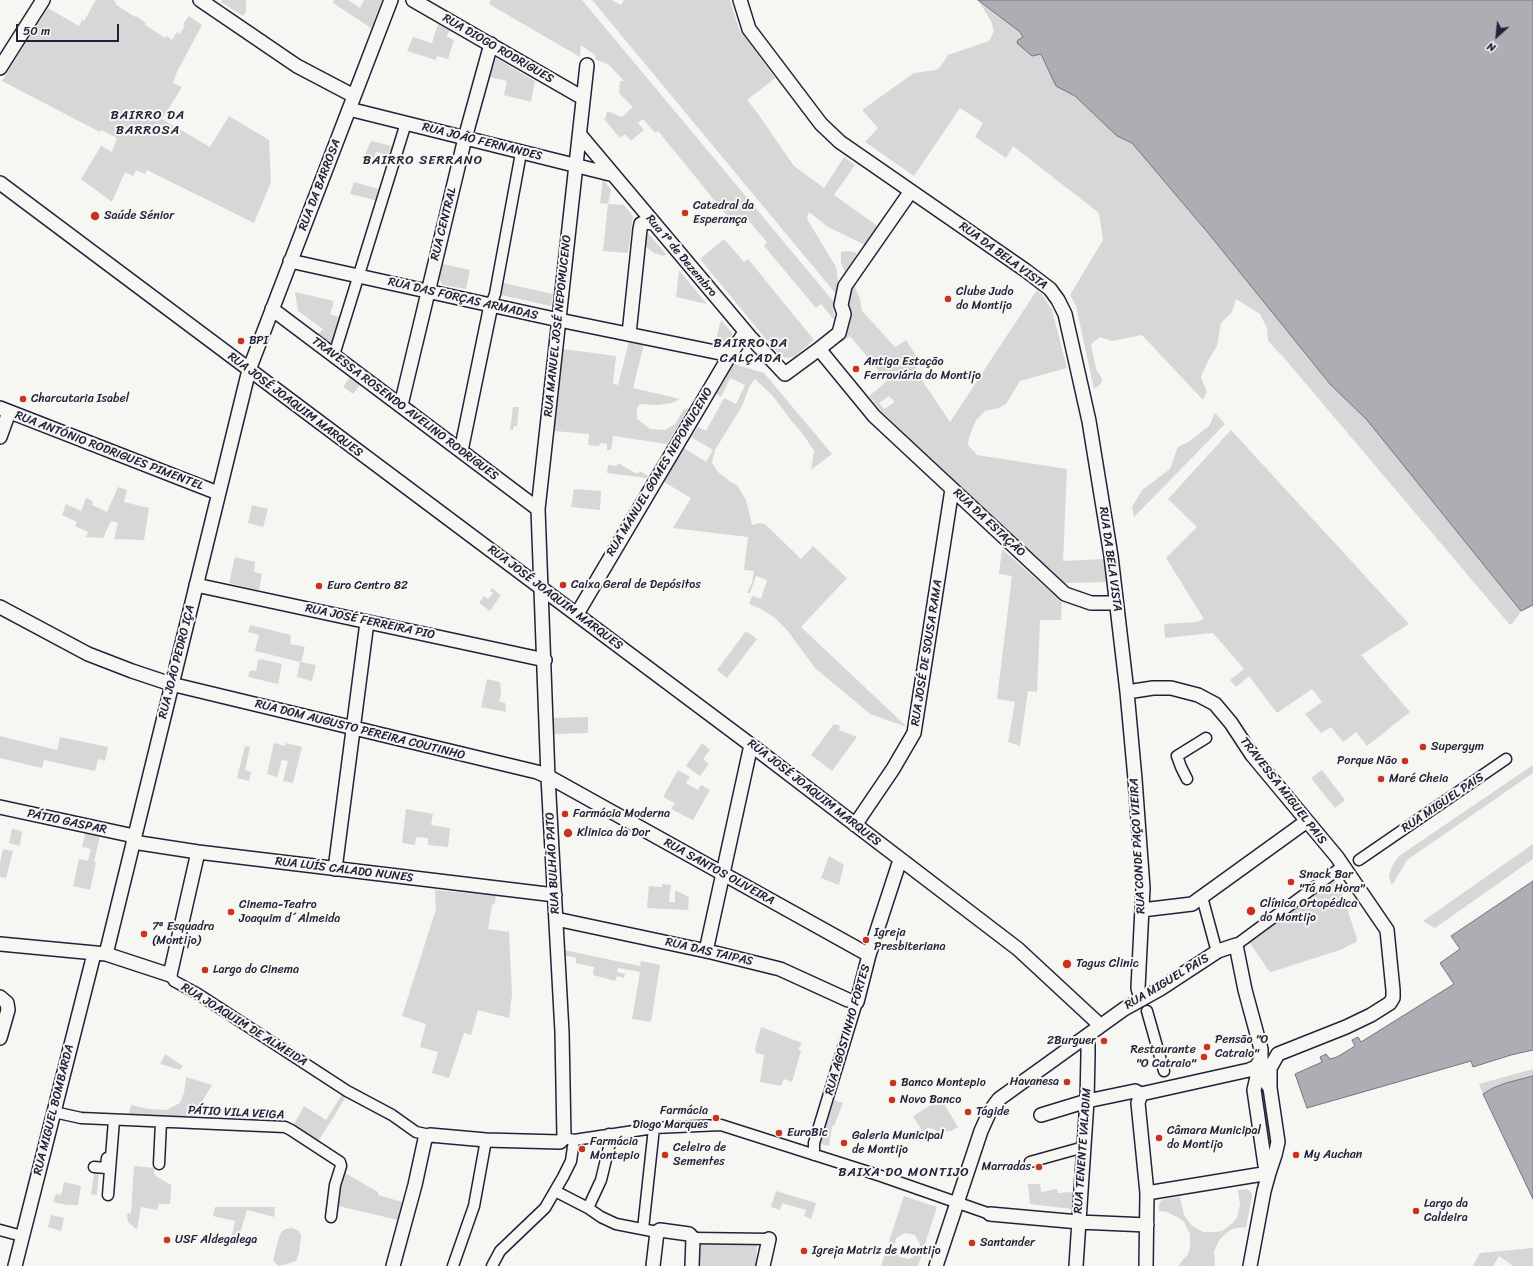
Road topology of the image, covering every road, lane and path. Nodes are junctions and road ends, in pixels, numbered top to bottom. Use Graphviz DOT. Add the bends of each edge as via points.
graph roads {
  1 [pos="43,0"];
  2 [pos="200,0"];
  3 [pos="391,0"];
  4 [pos="413,0"];
  5 [pos="740,0"];
  6 [pos="491,44"];
  7 [pos="587,65"];
  8 [pos="0,68"];
  9 [pos="354,96"];
  10 [pos="583,98"];
  11 [pos="349,109"];
  12 [pos="406,123"];
  13 [pos="580,135"];
  14 [pos="465,138"];
  15 [pos="521,152"];
  16 [pos="576,166"];
  17 [pos="614,175"];
  18 [pos="0,184"];
  19 [pos="911,191"];
  20 [pos="653,222"];
  21 [pos="290,261"];
  22 [pos="359,276"];
  23 [pos="428,291"];
  24 [pos="491,305"];
  25 [pos="272,309"];
  26 [pos="559,320"];
  27 [pos="745,332"];
  28 [pos="629,334"];
  29 [pos="819,349"];
  30 [pos="334,355"];
  31 [pos="730,355"];
  32 [pos="249,370"];
  33 [pos="401,406"];
  34 [pos="5,410"];
  35 [pos="0,437"];
  36 [pos="461,451"];
  37 [pos="952,489"];
  38 [pos="218,493"];
  39 [pos="538,509"];
  40 [pos="196,585"];
  41 [pos="541,587"];
  42 [pos="1116,604"];
  43 [pos="0,607"];
  44 [pos="577,614"];
  45 [pos="367,622"];
  46 [pos="544,660"];
  47 [pos="172,684"];
  48 [pos="1127,692"];
  49 [pos="353,728"];
  50 [pos="1206,738"];
  51 [pos="751,745"];
  52 [pos="1506,759"];
  53 [pos="548,777"];
  54 [pos="1188,779"];
  55 [pos="0,807"];
  56 [pos="1307,822"];
  57 [pos="855,825"];
  58 [pos="134,839"];
  59 [pos="198,852"];
  60 [pos="900,860"];
  61 [pos="1359,860"];
  62 [pos="1340,862"];
  63 [pos="335,869"];
  64 [pos="723,874"];
  65 [pos="555,895"];
  66 [pos="1202,897"];
  67 [pos="1142,910"];
  68 [pos="556,919"];
  69 [pos="0,944"];
  70 [pos="1236,945"];
  71 [pos="706,951"];
  72 [pos="1218,951"];
  73 [pos="100,954"];
  74 [pos="869,955"];
  75 [pos="170,975"];
  76 [pos="0,997"];
  77 [pos="1141,999"];
  78 [pos="857,1002"];
  79 [pos="1147,1011"];
  80 [pos="1100,1025"];
  81 [pos="1085,1037"];
  82 [pos="0,1038"];
  83 [pos="1261,1054"];
  84 [pos="1278,1054"];
  85 [pos="1164,1071"];
  86 [pos="1245,1071"];
  87 [pos="1258,1075"];
  88 [pos="1270,1088"];
  89 [pos="1141,1094"];
  90 [pos="1087,1101"];
  91 [pos="54,1112"];
  92 [pos="1042,1115"];
  93 [pos="111,1120"];
  94 [pos="161,1122"];
  95 [pos="654,1128"];
  96 [pos="609,1134"];
  97 [pos="430,1135"];
  98 [pos="569,1139"];
  99 [pos="486,1140"];
  100 [pos="1084,1147"];
  101 [pos="814,1155"];
  102 [pos="1030,1162"];
  103 [pos="159,1164"];
  104 [pos="94,1167"];
  105 [pos="1269,1173"];
  106 [pos="555,1191"];
  107 [pos="1147,1193"];
  108 [pos="108,1195"];
  109 [pos="957,1202"];
  110 [pos="588,1208"];
  111 [pos="990,1214"];
  112 [pos="331,1217"];
  113 [pos="1079,1222"];
  114 [pos="1147,1225"];
  115 [pos="643,1229"];
  116 [pos="0,1230"];
  117 [pos="657,1232"];
  118 [pos="22,1236"];
  119 [pos="691,1236"];
  120 [pos="769,1239"];
  121 [pos="15,1266"];
  122 [pos="393,1266"];
  123 [pos="453,1266"];
  124 [pos="492,1266"];
  125 [pos="653,1266"];
  126 [pos="692,1266"];
  127 [pos="763,1266"];
  128 [pos="936,1266"];
  129 [pos="1076,1266"];
  130 [pos="1146,1266"];
  131 [pos="1250,1266"];
  1 -- 8 [label="street"];
  2 -- 9 [label="street" via="297,66"];
  3 -- 9 [label="street, RUA DA BARROSA"];
  4 -- 6 [label="street, RUA DIOGO RODRIGUES"];
  5 -- 19 [label="street, RUA DA BELA VISTA" via="749,29 821,124 840,142"];
  6 -- 10 [label="street, RUA DIOGO RODRIGUES"];
  6 -- 14 [label="street, RUA CENTRAL"];
  7 -- 10 [label="street, RUA MANUEL JOSÉ NEPOMUCENO"];
  9 -- 11 [label="street, RUA DA BARROSA"];
  10 -- 13 [label="street, RUA MANUEL JOSÉ NEPOMUCENO"];
  11 -- 12 [label="street, RUA JOÃO FERNANDES"];
  11 -- 21 [label="street, RUA DA BARROSA"];
  12 -- 14 [label="street, RUA JOÃO FERNANDES"];
  12 -- 22 [label="street"];
  13 -- 16 [label="street, RUA MANUEL JOSÉ NEPOMUCENO"];
  13 -- 17 [label="street, Rua 1º de Dezembro"];
  14 -- 15 [label="street, RUA JOÃO FERNANDES"];
  14 -- 23 [label="street, RUA CENTRAL"];
  15 -- 16 [label="street, RUA JOÃO FERNANDES"];
  15 -- 24 [label="street"];
  16 -- 17 [label="street, RUA JOÃO FERNANDES"];
  16 -- 26 [label="street, RUA MANUEL JOSÉ NEPOMUCENO"];
  17 -- 20 [label="street, Rua 1º de Dezembro"];
  18 -- 32 [label="street, RUA JOSÉ JOAQUIM MARQUES"];
  19 -- 29 [label="street" via="845,286 841,305 844,314 839,333"];
  19 -- 42 [label="street, RUA DA BELA VISTA" via="1050,289 1065,314 1089,421 1111,556"];
  20 -- 27 [label="street, Rua 1º de Dezembro"];
  20 -- 28 [label="street" via="641,224"];
  21 -- 22 [label="street, RUA DAS FORÇAS ARMADAS"];
  21 -- 25 [label="street, RUA DA BARROSA"];
  22 -- 23 [label="street, RUA DAS FORÇAS ARMADAS"];
  22 -- 30 [label="street"];
  23 -- 24 [label="street, RUA DAS FORÇAS ARMADAS"];
  23 -- 33 [label="street, RUA CENTRAL"];
  24 -- 26 [label="street, RUA DAS FORÇAS ARMADAS"];
  24 -- 36 [label="street"];
  25 -- 30 [label="street, TRAVESSA ROSENDO AVELINO RODRIGUES"];
  25 -- 32 [label="street, RUA DA BARROSA"];
  26 -- 28 [label="street, RUA DAS FORÇAS ARMADAS"];
  26 -- 39 [label="street, RUA MANUEL JOSÉ NEPOMUCENO"];
  27 -- 29 [label="street, Rua 1º de Dezembro" via="785,374"];
  27 -- 31 [label="street, RUA MANUEL GOMES NEPOMUCENO"];
  28 -- 31 [label="street, RUA DAS FORÇAS ARMADAS"];
  29 -- 37 [label="street, RUA DA ESTAÇÃO" via="874,416"];
  30 -- 33 [label="street, TRAVESSA ROSENDO AVELINO RODRIGUES"];
  31 -- 44 [label="street, RUA MANUEL GOMES NEPOMUCENO"];
  32 -- 38 [label="street, RUA JOÃO PEDRO IÇA"];
  32 -- 41 [label="street, RUA JOSÉ JOAQUIM MARQUES"];
  33 -- 36 [label="street, TRAVESSA ROSENDO AVELINO RODRIGUES"];
  34 -- 35 [label="street"];
  34 -- 38 [label="street, RUA ANTÓNIO RODRIGUES PIMENTEL"];
  36 -- 39 [label="street, TRAVESSA ROSENDO AVELINO RODRIGUES"];
  37 -- 42 [label="street, RUA DA ESTAÇÃO" via="1065,594 1091,603"];
  37 -- 57 [label="street, RUA JOSÉ DE SOUSA RAMA" via="914,734"];
  38 -- 40 [label="street, RUA JOÃO PEDRO IÇA"];
  39 -- 41 [label="street, RUA MANUEL JOSÉ NEPOMUCENO"];
  40 -- 45 [label="street, RUA JOSÉ FERREIRA PIO"];
  40 -- 47 [label="street, RUA JOÃO PEDRO IÇA"];
  41 -- 44 [label="street, RUA JOSÉ JOAQUIM MARQUES"];
  41 -- 46 [label="street, RUA BULHÃO PATO"];
  42 -- 48 [label="street, RUA DA BELA VISTA"];
  43 -- 47 [label="street, RUA DOM AUGUSTO PEREIRA COUTINHO" via="88,654"];
  44 -- 51 [label="street, RUA JOSÉ JOAQUIM MARQUES"];
  45 -- 46 [label="street, RUA JOSÉ FERREIRA PIO"];
  45 -- 49 [label="street"];
  46 -- 53 [label="street, RUA BULHÃO PATO"];
  47 -- 49 [label="street, RUA DOM AUGUSTO PEREIRA COUTINHO"];
  47 -- 58 [label="street, RUA JOÃO PEDRO IÇA"];
  48 -- 56 [label="street, TRAVESSA MIGUEL PAIS" via="1171,688 1188,692 1215,704 1252,755"];
  48 -- 67 [label="street, RUA CONDE PAÇO VIEIRA"];
  49 -- 53 [label="street, RUA DOM AUGUSTO PEREIRA COUTINHO" via="538,772"];
  49 -- 63 [label="street"];
  50 -- 54 [label="street" via="1177,756"];
  51 -- 57 [label="street, RUA JOSÉ JOAQUIM MARQUES"];
  51 -- 64 [label="street"];
  52 -- 61 [label="street, RUA MIGUEL PAIS"];
  53 -- 64 [label="street, RUA SANTOS OLIVEIRA"];
  53 -- 65 [label="street, RUA BULHÃO PATO"];
  55 -- 58 [label="street, PÁTIO GASPAR"];
  56 -- 62 [label="street, TRAVESSA MIGUEL PAIS"];
  56 -- 66 [label="street"];
  57 -- 60 [label="street, RUA JOSÉ JOAQUIM MARQUES"];
  58 -- 59 [label="street, RUA LUÍS CALADO NUNES"];
  58 -- 73 [label="street, RUA JOÃO PEDRO IÇA"];
  59 -- 63 [label="street, RUA LUÍS CALADO NUNES"];
  59 -- 75 [label="street"];
  60 -- 74 [label="street, RUA AGOSTINHO FORTES"];
  60 -- 80 [label="street, RUA JOSÉ JOAQUIM MARQUES" via="1018,949"];
  62 -- 70 [label="street, RUA MIGUEL PAIS"];
  62 -- 84 [label="street, TRAVESSA MIGUEL PAIS" via="1387,930 1393,998 1371,1016"];
  63 -- 65 [label="street, RUA LUÍS CALADO NUNES"];
  64 -- 71 [label="street"];
  64 -- 74 [label="street, RUA SANTOS OLIVEIRA"];
  65 -- 68 [label="street, RUA BULHÃO PATO"];
  66 -- 67 [label="street" via="1192,904"];
  66 -- 72 [label="street"];
  67 -- 77 [label="street, RUA CONDE PAÇO VIEIRA" via="1138,988"];
  68 -- 71 [label="street, RUA DAS TAIPAS"];
  68 -- 98 [label="street, RUA BULHÃO PATO"];
  69 -- 73 [label="street, RUA JOAQUIM DE ALMEIDA"];
  70 -- 72 [label="street, RUA MIGUEL PAIS"];
  70 -- 83 [label="street"];
  71 -- 78 [label="street, RUA DAS TAIPAS" via="780,968"];
  72 -- 77 [label="street, RUA MIGUEL PAIS" via="1160,990"];
  73 -- 75 [label="street, RUA JOAQUIM DE ALMEIDA"];
  73 -- 91 [label="street, RUA MIGUEL BOMBARDA"];
  74 -- 78 [label="street, RUA AGOSTINHO FORTES"];
  75 -- 97 [label="street, RUA JOAQUIM DE ALMEIDA" via="174,981 347,1091 392,1115 416,1132"];
  76 -- 82 [label="street" via="7,1003 8,1010"];
  77 -- 80 [label="street, RUA MIGUEL PAIS"];
  78 -- 101 [label="street, RUA AGOSTINHO FORTES" via="814,1143"];
  79 -- 85 [label="street"];
  80 -- 81 [label="street, RUA MIGUEL PAIS"];
  81 -- 90 [label="street, RUA TENENTE VALADIM" via="1088,1045"];
  81 -- 109 [label="street, RUA MIGUEL PAIS" via="994,1105"];
  83 -- 84 [label="street"];
  83 -- 86 [label="street" via="1256,1067"];
  83 -- 87 [label="street"];
  84 -- 88 [label="street" via="1270,1068"];
  86 -- 87 [label="street"];
  86 -- 89 [label="street"];
  87 -- 88 [label="street"];
  87 -- 105 [label="street" via="1254,1090 1265,1165"];
  88 -- 105 [label="street" via="1278,1142"];
  89 -- 90 [label="street" via="1135,1091"];
  89 -- 107 [label="street" via="1138,1110"];
  90 -- 92 [label="street"];
  90 -- 100 [label="street, RUA TENENTE VALADIM"];
  91 -- 93 [label="street, PÁTIO VILA VEIGA" via="80,1118"];
  91 -- 118 [label="street, RUA MIGUEL BOMBARDA"];
  93 -- 94 [label="street, PÁTIO VILA VEIGA"];
  93 -- 104 [label="street" via="106,1168"];
  93 -- 108 [label="street"];
  94 -- 103 [label="street"];
  94 -- 112 [label="street, PÁTIO VILA VEIGA" via="285,1127 291,1130 340,1162"];
  95 -- 96 [label="street"];
  95 -- 101 [label="street" via="721,1125"];
  95 -- 115 [label="street"];
  96 -- 98 [label="street"];
  96 -- 110 [label="street" via="610,1143 601,1180"];
  97 -- 99 [label="street"];
  97 -- 122 [label="street" via="424,1141 416,1185"];
  98 -- 99 [label="street" via="560,1142"];
  98 -- 106 [label="street" via="571,1161"];
  99 -- 123 [label="street" via="474,1206"];
  100 -- 102 [label="street"];
  100 -- 113 [label="street, RUA TENENTE VALADIM"];
  101 -- 109 [label="street"];
  105 -- 107 [label="street"];
  105 -- 131 [label="street"];
  106 -- 110 [label="street"];
  106 -- 124 [label="street" via="545,1208 500,1250"];
  107 -- 114 [label="street"];
  109 -- 111 [label="street"];
  109 -- 128 [label="street"];
  110 -- 115 [label="street" via="616,1224"];
  111 -- 113 [label="street"];
  113 -- 114 [label="street"];
  113 -- 129 [label="street, RUA TENENTE VALADIM"];
  114 -- 130 [label="street"];
  115 -- 117 [label="street"];
  116 -- 118 [label="street"];
  117 -- 119 [label="street" via="660,1230"];
  117 -- 125 [label="street"];
  118 -- 121 [label="street, RUA MIGUEL BOMBARDA"];
  119 -- 120 [label="street"];
  119 -- 126 [label="street"];
  120 -- 127 [label="street"];
}
